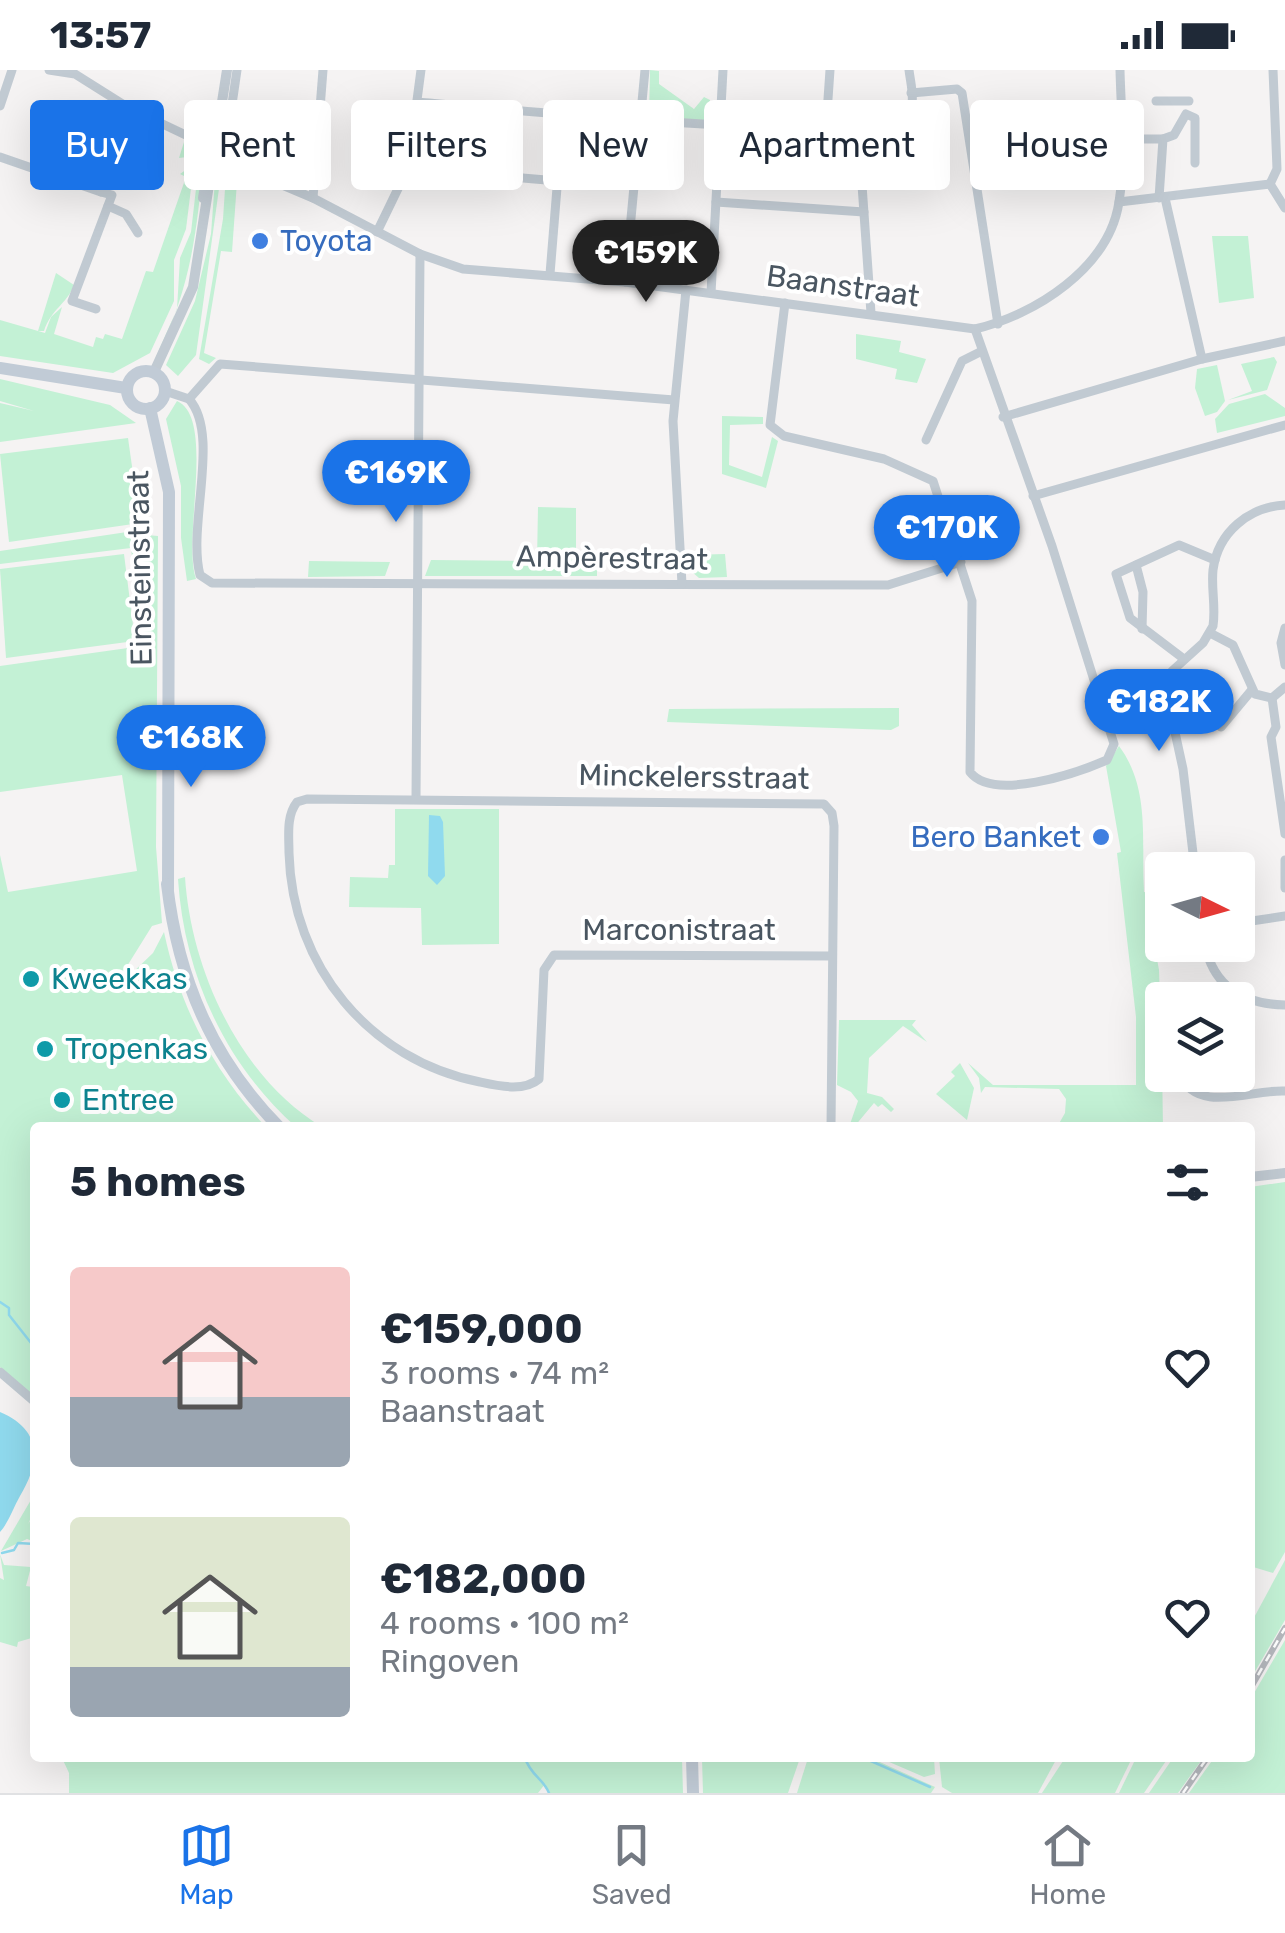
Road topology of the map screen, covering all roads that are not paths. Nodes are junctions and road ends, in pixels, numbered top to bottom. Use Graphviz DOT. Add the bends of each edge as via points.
graph roads {
  1 [pos="12,70"];
  2 [pos="49,70"];
  3 [pos="226,70"];
  4 [pos="237,70"];
  5 [pos="323,70"];
  6 [pos="422,70"];
  7 [pos="645,70"];
  8 [pos="722,70"];
  9 [pos="830,70"];
  10 [pos="909,70"];
  11 [pos="1120,70"];
  12 [pos="1273,70"];
  13 [pos="77,72"];
  14 [pos="912,93"];
  15 [pos="222,97"];
  16 [pos="117,100"];
  17 [pos="222,100"];
  18 [pos="233,100"];
  19 [pos="417,100"];
  20 [pos="642,100"];
  21 [pos="721,100"];
  22 [pos="828,100"];
  23 [pos="912,100"];
  24 [pos="1121,100"];
  25 [pos="1156,101"];
  26 [pos="0,106"];
  27 [pos="1190,114"];
  28 [pos="1144,139"];
  29 [pos="1162,139"];
  30 [pos="0,157"];
  31 [pos="1195,163"];
  32 [pos="1281,169"];
  33 [pos="1270,184"];
  34 [pos="209,190"];
  35 [pos="294,190"];
  36 [pos="398,190"];
  37 [pos="557,190"];
  38 [pos="634,190"];
  39 [pos="717,190"];
  40 [pos="862,190"];
  41 [pos="1120,190"];
  42 [pos="101,192"];
  43 [pos="313,198"];
  44 [pos="1162,198"];
  45 [pos="716,202"];
  46 [pos="1119,202"];
  47 [pos="108,206"];
  48 [pos="1285,208"];
  49 [pos="864,212"];
  50 [pos="204,214"];
  51 [pos="378,232"];
  52 [pos="138,233"];
  53 [pos="420,254"];
  54 [pos="550,274"];
  55 [pos="625,282"];
  56 [pos="686,290"];
  57 [pos="710,293"];
  58 [pos="784,302"];
  59 [pos="96,309"];
  60 [pos="870,314"];
  61 [pos="998,324"];
  62 [pos="975,329"];
  63 [pos="1285,341"];
  64 [pos="980,352"];
  65 [pos="1202,359"];
  66 [pos="0,368"];
  67 [pos="154,372"];
  68 [pos="417,379"];
  69 [pos="126,388"];
  70 [pos="164,390"];
  71 [pos="189,399"];
  72 [pos="674,400"];
  73 [pos="150,408"];
  74 [pos="1003,417"];
  75 [pos="1285,424"];
  76 [pos="926,440"];
  77 [pos="1033,496"];
  78 [pos="1285,505"];
  79 [pos="1215,560"];
  80 [pos="961,562"];
  81 [pos="1136,566"];
  82 [pos="415,580"];
  83 [pos="682,584"];
  84 [pos="1142,628"];
  85 [pos="1285,628"];
  86 [pos="1210,633"];
  87 [pos="1184,659"];
  88 [pos="1285,665"];
  89 [pos="1285,687"];
  90 [pos="1251,690"];
  91 [pos="1272,698"];
  92 [pos="1221,727"];
  93 [pos="416,799"];
  94 [pos="1285,834"];
  95 [pos="1193,852"];
  96 [pos="1285,860"];
  97 [pos="1285,888"];
  98 [pos="1285,916"];
  99 [pos="1255,921"];
  100 [pos="832,956"];
  101 [pos="1255,1001"];
  102 [pos="1285,1004"];
  103 [pos="1285,1091"];
  104 [pos="1192,1092"];
  105 [pos="275,1122"];
  106 [pos="830,1122"];
  107 [pos="1285,1172"];
  108 [pos="1255,1177"];
  109 [pos="0,1372"];
  110 [pos="30,1398"];
  111 [pos="692,1762"];
  112 [pos="692,1793"];
  1 -- 26 [label="street"];
  2 -- 13 [label="street"];
  3 -- 15 [label="street"];
  4 -- 18 [label="street"];
  5 -- 43 [label="street"];
  6 -- 19 [label="street"];
  7 -- 20 [label="street"];
  8 -- 21 [label="street"];
  9 -- 22 [label="street"];
  10 -- 14 [label="street"];
  11 -- 24 [label="street, Baanstraat"];
  12 -- 32 [label="street"];
  13 -- 16 [label="street"];
  14 -- 23 [label="street"];
  14 -- 61 [label="street" via="960,90"];
  15 -- 17 [label="street"];
  15 -- 50 [label="street" via="206,159"];
  25 -- 27 [label="street" via="1188,96"];
  27 -- 29 [label="street"];
  27 -- 31 [label="street" via="1196,120"];
  28 -- 29 [label="street"];
  29 -- 44 [label="street"];
  30 -- 42 [label="street"];
  32 -- 33 [label="street"];
  33 -- 44 [label="street"];
  33 -- 48 [label="street"];
  34 -- 50 [label="street"];
  35 -- 43 [label="street, Baanstraat"];
  36 -- 51 [label="street"];
  37 -- 54 [label="street"];
  38 -- 55 [label="street"];
  39 -- 45 [label="street"];
  40 -- 49 [label="street"];
  41 -- 46 [label="street, Baanstraat"];
  42 -- 47 [label="street" via="112,195"];
  43 -- 51 [label="street, Baanstraat"];
  44 -- 46 [label="street"];
  44 -- 65 [label="street"];
  45 -- 49 [label="street"];
  45 -- 57 [label="street"];
  46 -- 61 [label="street, Baanstraat" via="1103,242 1078,273"];
  47 -- 52 [label="street" via="126,214"];
  47 -- 59 [label="street" via="72,301"];
  49 -- 60 [label="street"];
  50 -- 67 [label="street" via="186,308"];
  51 -- 53 [label="street, Baanstraat"];
  53 -- 54 [label="street, Baanstraat" via="463,269"];
  53 -- 68 [label="street"];
  54 -- 55 [label="street, Baanstraat"];
  55 -- 56 [label="street, Baanstraat"];
  56 -- 57 [label="street, Baanstraat"];
  56 -- 72 [label="street"];
  57 -- 58 [label="street, Baanstraat"];
  58 -- 60 [label="street, Baanstraat"];
  58 -- 80 [label="street" via="774,431 884,459 933,482"];
  60 -- 62 [label="street, Baanstraat"];
  61 -- 62 [label="street, Baanstraat"];
  62 -- 64 [label="street"];
  63 -- 65 [label="street"];
  64 -- 74 [label="street"];
  64 -- 76 [label="street" via="962,361"];
  65 -- 74 [label="street"];
  66 -- 69 [label="main road"];
  67 -- 69 [label="main road" via="138,372"];
  67 -- 70 [label="main road"];
  68 -- 71 [label="street" via="224,363 213,367"];
  68 -- 72 [label="street"];
  68 -- 82 [label="street"];
  69 -- 73 [label="main road" via="131,403"];
  70 -- 71 [label="street"];
  70 -- 73 [label="main road"];
  71 -- 82 [label="street, Ampèrestraat" via="203,426 197,516 202,576 212,584"];
  72 -- 83 [label="street"];
  73 -- 105 [label="main road, Einsteinstraat" via="169,492 163,813 179,956 201,1018 234,1076"];
  74 -- 77 [label="street"];
  75 -- 77 [label="street"];
  77 -- 80 [label="street" via="1114,750 1107,760 1042,782 987,784 974,778 972,601"];
  78 -- 79 [label="street" via="1236,524"];
  79 -- 81 [label="street" via="1179,546"];
  79 -- 86 [label="street"];
  80 -- 83 [label="street, Ampèrestraat" via="888,585"];
  81 -- 84 [label="street"];
  81 -- 84 [label="street" via="1116,576 1126,610"];
  82 -- 83 [label="street, Ampèrestraat"];
  82 -- 93 [label="street"];
  84 -- 87 [label="street"];
  85 -- 88 [label="street"];
  86 -- 87 [label="street"];
  86 -- 90 [label="street" via="1234,645"];
  87 -- 95 [label="street" via="1169,675 1166,692"];
  89 -- 91 [label="street"];
  90 -- 91 [label="street"];
  90 -- 92 [label="street"];
  91 -- 94 [label="street"];
  93 -- 100 [label="street, Minckelersstraat" via="824,804 834,826"];
  93 -- 100 [label="street, Marconistraat" via="297,802 290,814 290,876 310,949 344,1004 393,1047 443,1072 491,1084 536,1083 543,1064 544,970 554,956"];
  96 -- 97 [label="street"];
  98 -- 99 [label="street"];
  100 -- 106 [label="street, Minckelersstraat"];
  101 -- 102 [label="street"];
  103 -- 104 [label="street" via="1204,1097"];
  107 -- 108 [label="street"];
  109 -- 110 [label="street"];
  111 -- 112 [label="main road"];
}
